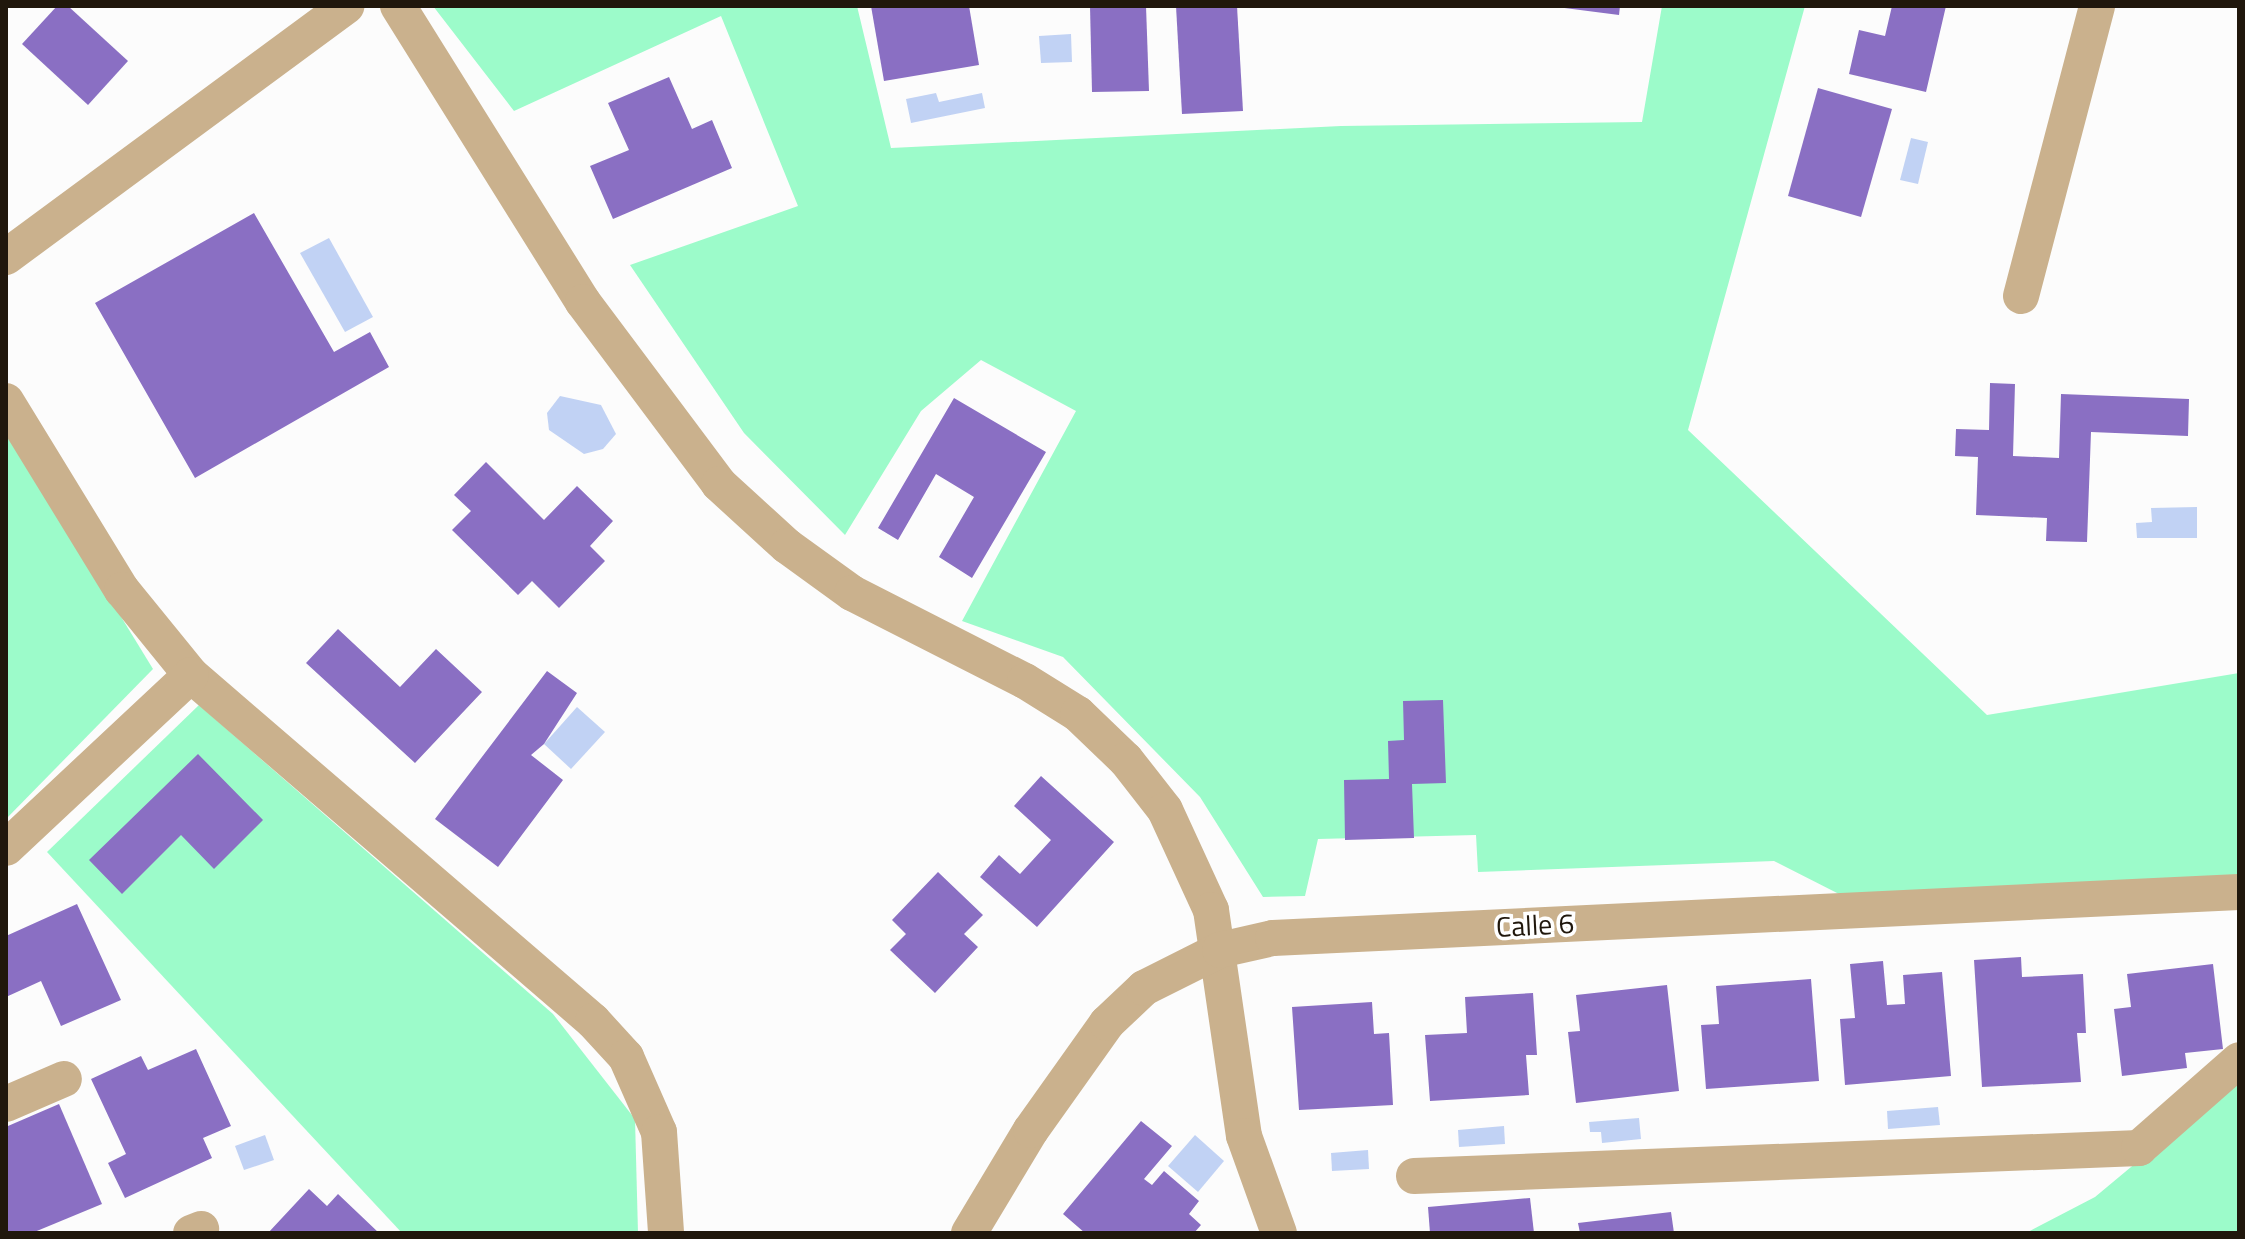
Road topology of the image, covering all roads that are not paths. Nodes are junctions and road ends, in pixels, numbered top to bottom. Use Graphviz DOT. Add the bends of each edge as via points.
graph roads {
  1 [pos="346,6"];
  2 [pos="398,6"];
  3 [pos="2097,6"];
  4 [pos="6,257"];
  5 [pos="2021,296"];
  6 [pos="6,401"];
  7 [pos="191,675"];
  8 [pos="6,848"];
  9 [pos="2239,892"];
  10 [pos="1220,950"];
  11 [pos="2239,1060"];
  12 [pos="64,1079"];
  13 [pos="6,1104"];
  14 [pos="1414,1176"];
  15 [pos="666,1233"];
  16 [pos="969,1233"];
  17 [pos="1279,1233"];
  1 -- 4 [label="street"];
  2 -- 10 [label="street" via="583,302 719,484 787,546 852,593 1025,681 1078,714 1126,760 1165,810 1211,910"];
  3 -- 5 [label="street"];
  6 -- 7 [label="street" via="122,590"];
  7 -- 8 [label="street"];
  7 -- 15 [label="street" via="593,1021 626,1057 659,1132"];
  9 -- 10 [label="street, Calle 6" via="1273,938"];
  10 -- 16 [label="street, Calle 6" via="1144,988 1107,1023 1031,1130"];
  10 -- 17 [label="street" via="1244,1136"];
  11 -- 14 [label="street" via="2139,1148"];
  12 -- 13 [label="street"];
}
